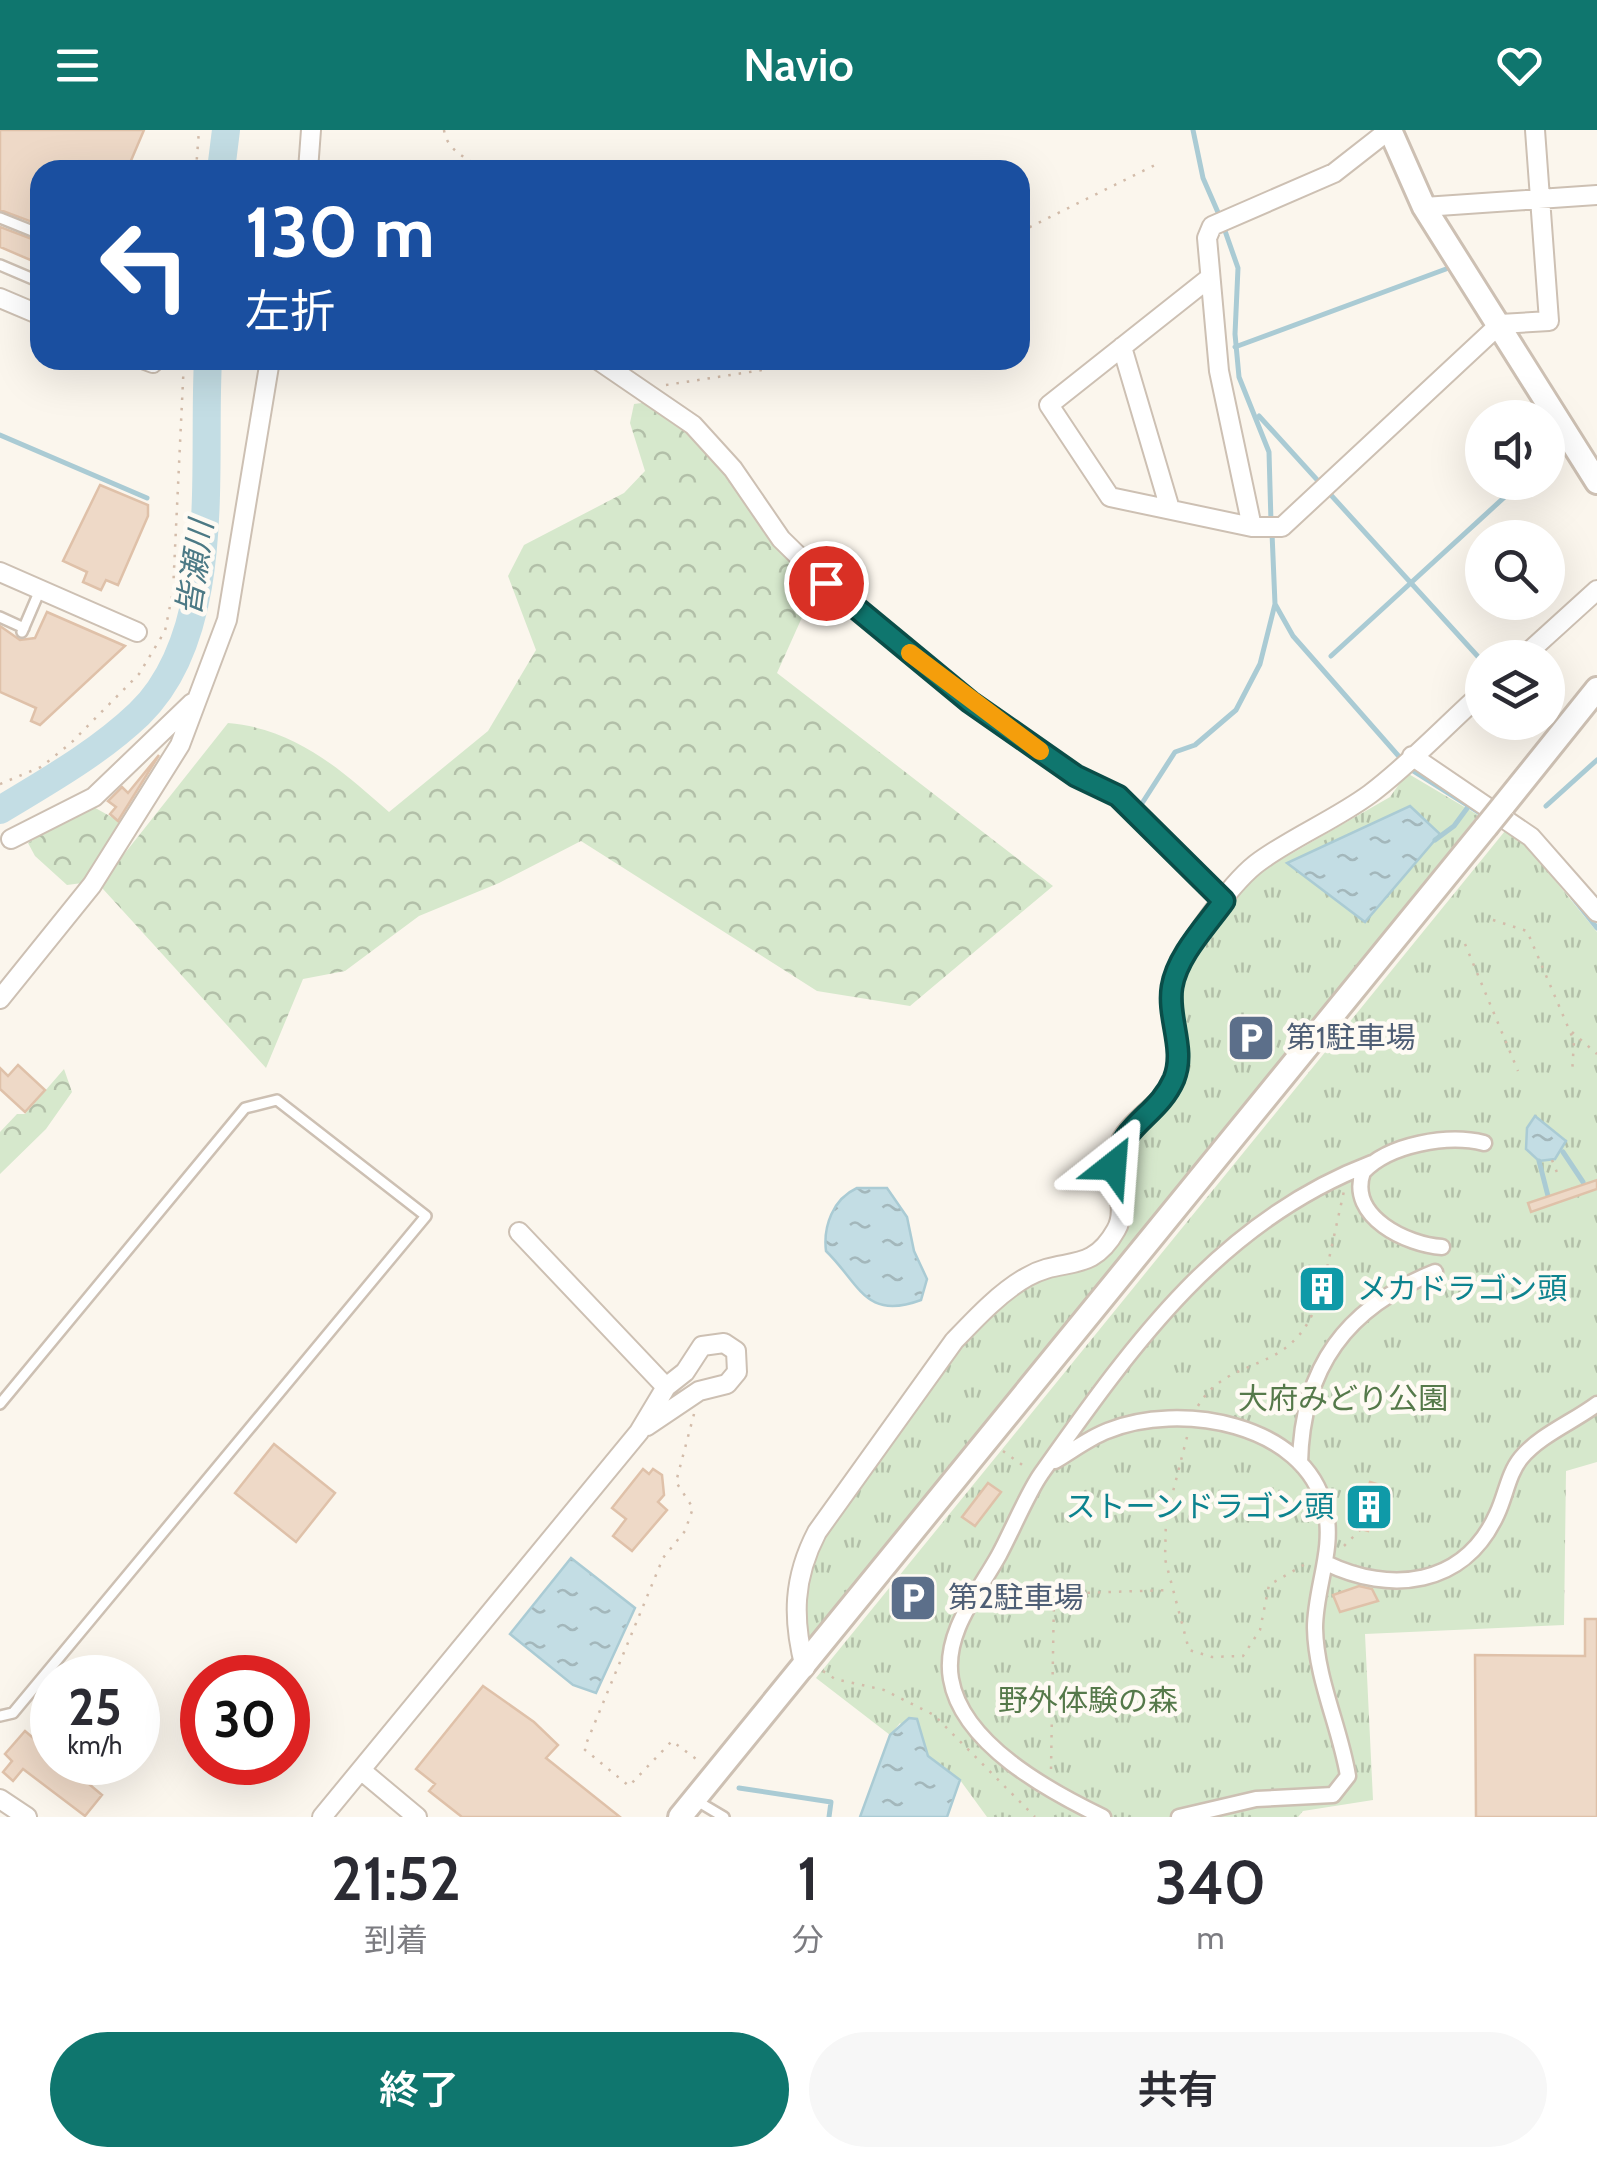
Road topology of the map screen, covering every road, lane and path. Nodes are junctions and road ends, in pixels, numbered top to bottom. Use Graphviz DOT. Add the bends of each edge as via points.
graph roads {
  1 [pos="199,130"];
  2 [pos="311,130"];
  3 [pos="444,130"];
  4 [pos="1390,130"];
  5 [pos="1535,130"];
  6 [pos="197,160"];
  7 [pos="309,160"];
  8 [pos="469,160"];
  9 [pos="1160,162"];
  10 [pos="1597,195"];
  11 [pos="1540,198"];
  12 [pos="1424,206"];
  13 [pos="0,218"];
  14 [pos="1030,227"];
  15 [pos="30,230"];
  16 [pos="0,266"];
  17 [pos="30,278"];
  18 [pos="1208,279"];
  19 [pos="0,298"];
  20 [pos="30,312"];
  21 [pos="1500,324"];
  22 [pos="1122,348"];
  23 [pos="184,370"];
  24 [pos="268,370"];
  25 [pos="612,370"];
  26 [pos="764,370"];
  27 [pos="639,390"];
  28 [pos="1597,482"];
  29 [pos="1170,509"];
  30 [pos="1266,527"];
  31 [pos="0,572"];
  32 [pos="40,590"];
  33 [pos="1597,590"];
  34 [pos="0,617"];
  35 [pos="138,632"];
  36 [pos="1542,640"];
  37 [pos="1597,689"];
  38 [pos="196,700"];
  39 [pos="1465,708"];
  40 [pos="1407,761"];
  41 [pos="0,784"];
  42 [pos="11,839"];
  43 [pos="1224,901"];
  44 [pos="1597,912"];
  45 [pos="1492,920"];
  46 [pos="1465,944"];
  47 [pos="0,1000"];
  48 [pos="1570,1031"];
  49 [pos="1597,1054"];
  50 [pos="1518,1071"];
  51 [pos="1572,1074"];
  52 [pos="1484,1143"];
  53 [pos="1552,1160"];
  54 [pos="1372,1163"];
  55 [pos="1348,1172"];
  56 [pos="1558,1174"];
  57 [pos="519,1232"];
  58 [pos="1442,1247"];
  59 [pos="1436,1272"];
  60 [pos="1325,1277"];
  61 [pos="1318,1300"];
  62 [pos="1315,1310"];
  63 [pos="666,1387"];
  64 [pos="699,1391"];
  65 [pos="0,1404"];
  66 [pos="1597,1404"];
  67 [pos="639,1432"];
  68 [pos="990,1442"];
  69 [pos="1300,1463"];
  70 [pos="1050,1464"];
  71 [pos="1038,1477"];
  72 [pos="1361,1529"];
  73 [pos="1165,1558"];
  74 [pos="1326,1558"];
  75 [pos="1171,1590"];
  76 [pos="976,1596"];
  77 [pos="1054,1596"];
  78 [pos="807,1665"];
  79 [pos="0,1716"];
  80 [pos="362,1771"];
  81 [pos="716,1774"];
  82 [pos="1051,1792"];
  83 [pos="0,1799"];
  84 [pos="688,1808"];
  85 [pos="27,1817"];
  86 [pos="322,1817"];
  87 [pos="417,1817"];
  88 [pos="724,1817"];
  89 [pos="1036,1817"];
  90 [pos="1103,1817"];
  91 [pos="1179,1817"];
  1 -- 6 [label="path"];
  2 -- 7 [label="street"];
  3 -- 8 [label="path" via="445,140"];
  4 -- 12 [label="street"];
  4 -- 18 [label="street" via="1334,173 1212,226"];
  5 -- 11 [label="street"];
  9 -- 14 [label="path"];
  10 -- 11 [label="street"];
  11 -- 12 [label="street"];
  11 -- 21 [label="street" via="1550,321"];
  12 -- 21 [label="street"];
  13 -- 15 [label="lane"];
  16 -- 17 [label="lane"];
  18 -- 22 [label="street"];
  18 -- 30 [label="street" via="1219,372"];
  19 -- 20 [label="street"];
  21 -- 28 [label="street"];
  21 -- 30 [label="street" via="1326,486"];
  22 -- 29 [label="street"];
  22 -- 29 [label="street" via="1049,405 1110,497"];
  23 -- 41 [label="path" via="173,590 165,631 139,674 71,743 41,767"];
  24 -- 38 [label="street" via="228,620"];
  25 -- 27 [label="street"];
  26 -- 27 [label="path"];
  27 -- 43 [label="street" via="692,425 782,539 826,583 970,702 1076,776 1118,796"];
  29 -- 30 [label="street"];
  31 -- 32 [label="street"];
  32 -- 34 [label="lane" via="23,630"];
  32 -- 35 [label="street"];
  33 -- 36 [label="street"];
  37 -- 68 [label="street, bridge" via="1191,1184"];
  38 -- 42 [label="street" via="94,797"];
  38 -- 47 [label="street" via="180,744 130,832"];
  39 -- 40 [label="street"];
  40 -- 43 [label="street" via="1368,796 1257,862"];
  40 -- 44 [label="street" via="1531,837"];
  43 -- 78 [label="street" via="1172,984 1176,1075 1165,1097 1118,1146 1113,1166 1122,1216 1116,1230 1091,1261 1029,1275 954,1341 817,1532 794,1600"];
  45 -- 48 [label="path" via="1527,931"];
  46 -- 50 [label="path"];
  48 -- 49 [label="path"];
  48 -- 51 [label="path"];
  52 -- 54 [label="street" via="1415,1146"];
  53 -- 56 [label="path"];
  54 -- 55 [label="street"];
  54 -- 58 [label="street" via="1360,1180 1374,1216 1397,1236"];
  55 -- 60 [label="path"];
  55 -- 70 [label="street" via="1282,1207 1163,1310"];
  57 -- 63 [label="street"];
  59 -- 69 [label="street" via="1375,1302 1340,1337 1306,1404"];
  61 -- 62 [label="path"];
  63 -- 64 [label="street" via="702,1346 724,1342 736,1351 737,1372 727,1384"];
  63 -- 67 [label="street"];
  64 -- 67 [label="street"];
  64 -- 81 [label="path" via="676,1482 693,1508 663,1558 584,1749 629,1786 672,1741"];
  65 -- 79 [label="lane" via="245,1108 277,1100 426,1216 13,1713"];
  66 -- 74 [label="street" via="1526,1452 1487,1532 1438,1573 1384,1583"];
  67 -- 80 [label="street"];
  68 -- 71 [label="path"];
  68 -- 78 [label="street"];
  69 -- 70 [label="street" via="1275,1441 1247,1429 1163,1420 1107,1431"];
  69 -- 74 [label="street" via="1317,1480 1328,1525"];
  70 -- 71 [label="street"];
  71 -- 76 [label="street"];
  72 -- 74 [label="path"];
  73 -- 75 [label="path"];
  74 -- 75 [label="path" via="1269,1585 1260,1630 1243,1656 1190,1650"];
  74 -- 91 [label="street" via="1315,1628 1348,1776 1333,1795 1256,1799"];
  75 -- 77 [label="path"];
  76 -- 77 [label="path"];
  76 -- 82 [label="street" via="949,1647 954,1692 996,1750"];
  77 -- 82 [label="path"];
  78 -- 81 [label="street"];
  78 -- 89 [label="path" via="913,1701"];
  80 -- 86 [label="street"];
  80 -- 87 [label="street"];
  81 -- 84 [label="street"];
  82 -- 90 [label="street"];
  83 -- 85 [label="street"];
  84 -- 88 [label="lane"];
}
